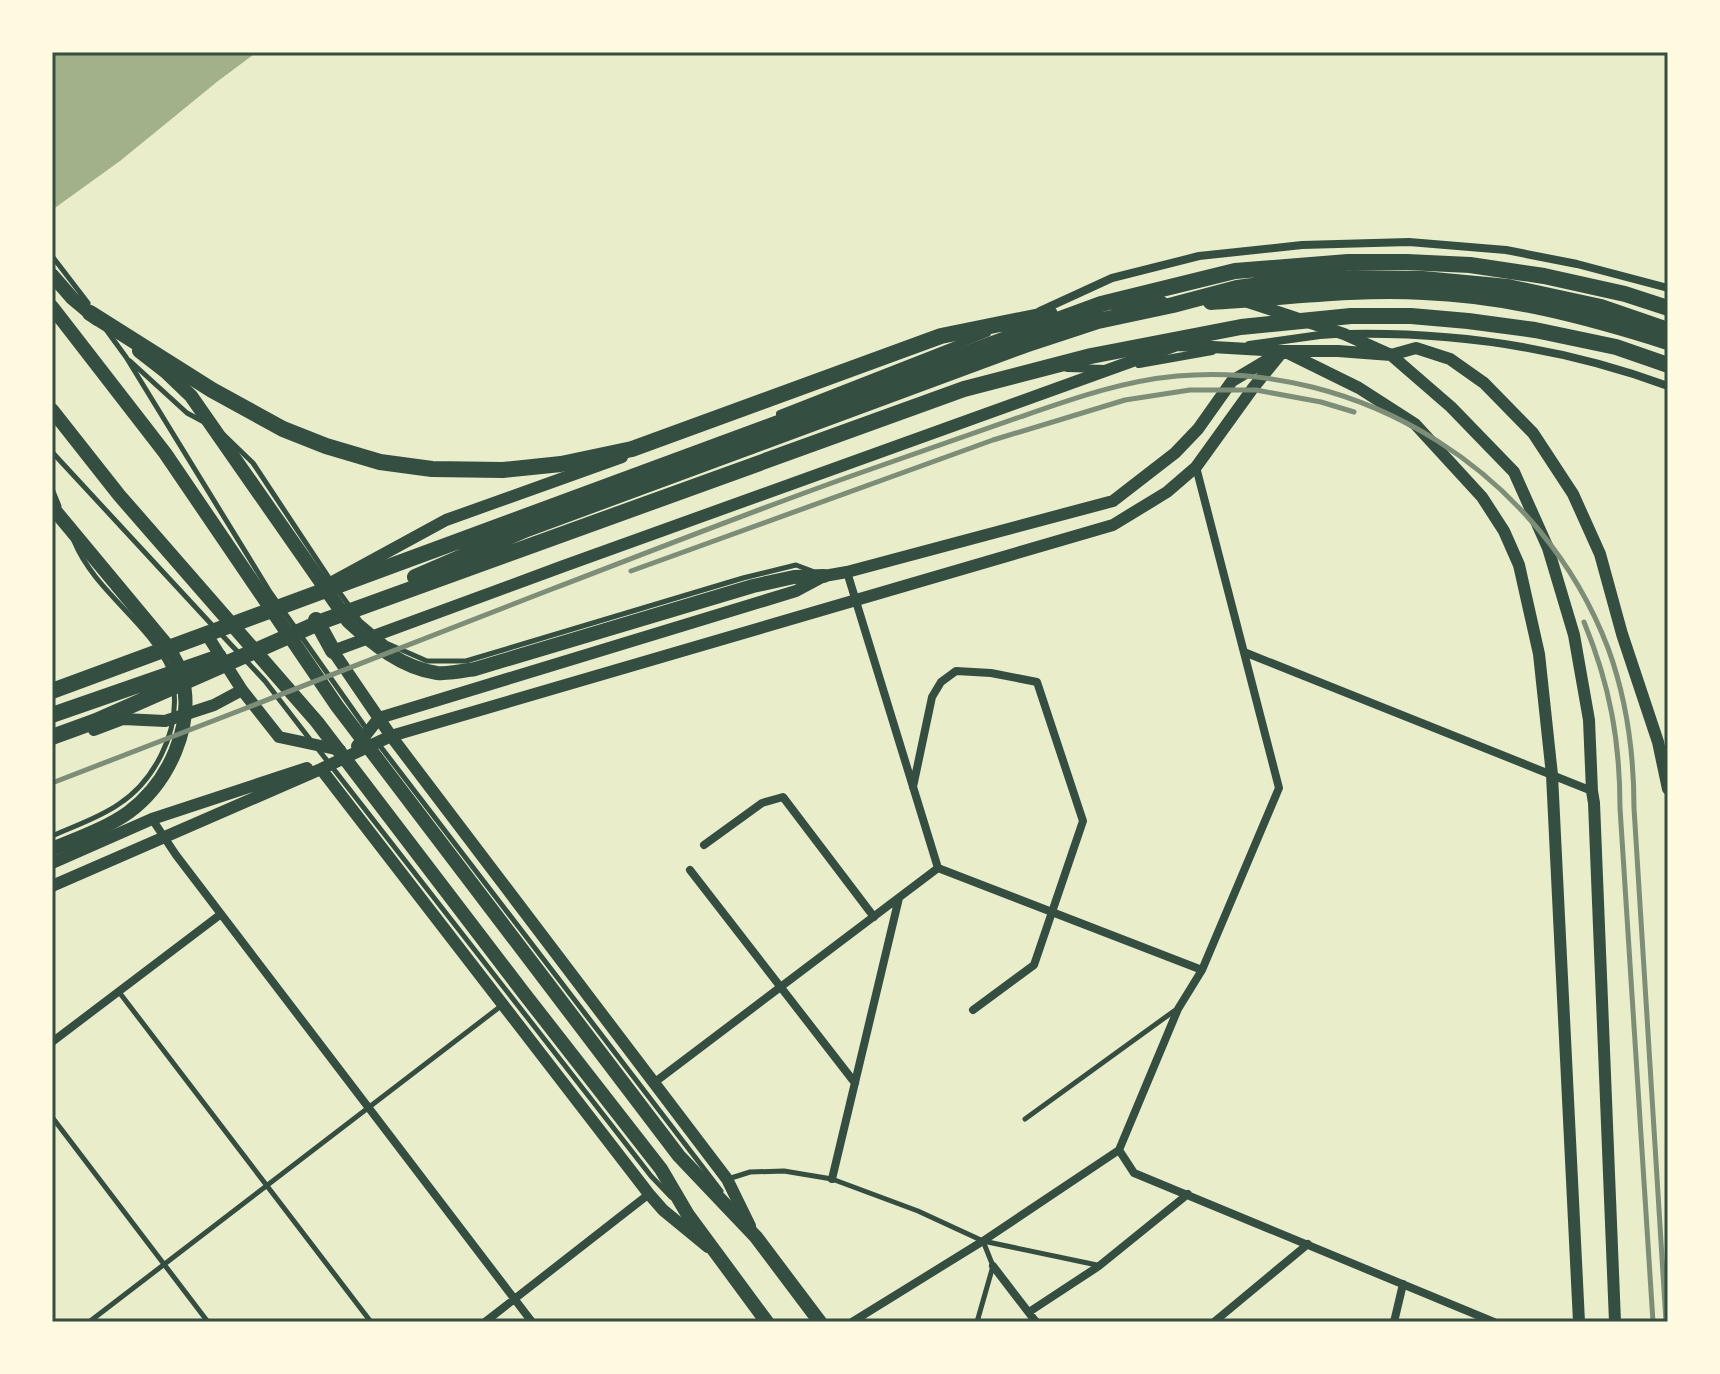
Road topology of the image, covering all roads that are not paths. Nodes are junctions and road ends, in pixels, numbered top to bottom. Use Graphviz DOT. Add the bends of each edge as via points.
graph roads {
  1 [pos="52,256"];
  2 [pos="52,275"];
  3 [pos="1668,288"];
  4 [pos="1101,304"];
  5 [pos="1173,305"];
  6 [pos="52,307"];
  7 [pos="1668,308"];
  8 [pos="90,313"];
  9 [pos="1668,330"];
  10 [pos="1668,342"];
  11 [pos="1283,351"];
  12 [pos="1391,355"];
  13 [pos="126,357"];
  14 [pos="1668,365"];
  15 [pos="1668,386"];
  16 [pos="52,410"];
  17 [pos="52,452"];
  18 [pos="1196,467"];
  19 [pos="636,480"];
  20 [pos="52,489"];
  21 [pos="52,507"];
  22 [pos="527,529"];
  23 [pos="847,572"];
  24 [pos="824,576"];
  25 [pos="748,582"];
  26 [pos="308,597"];
  27 [pos="856,600"];
  28 [pos="320,620"];
  29 [pos="207,635"];
  30 [pos="333,651"];
  31 [pos="1244,652"];
  32 [pos="224,662"];
  33 [pos="123,665"];
  34 [pos="52,690"];
  35 [pos="242,690"];
  36 [pos="52,715"];
  37 [pos="379,718"];
  38 [pos="123,719"];
  39 [pos="391,736"];
  40 [pos="52,737"];
  41 [pos="52,745"];
  42 [pos="351,753"];
  43 [pos="321,769"];
  44 [pos="1552,775"];
  45 [pos="913,787"];
  46 [pos="1668,789"];
  47 [pos="1592,791"];
  48 [pos="152,819"];
  49 [pos="52,836"];
  50 [pos="164,837"];
  51 [pos="704,845"];
  52 [pos="52,849"];
  53 [pos="52,863"];
  54 [pos="938,868"];
  55 [pos="690,870"];
  56 [pos="52,886"];
  57 [pos="899,898"];
  58 [pos="1053,912"];
  59 [pos="221,914"];
  60 [pos="874,917"];
  61 [pos="1202,970"];
  62 [pos="781,987"];
  63 [pos="118,992"];
  64 [pos="502,1005"];
  65 [pos="1178,1009"];
  66 [pos="973,1010"];
  67 [pos="52,1042"];
  68 [pos="655,1082"];
  69 [pos="855,1083"];
  70 [pos="368,1108"];
  71 [pos="52,1117"];
  72 [pos="1025,1119"];
  73 [pos="1119,1150"];
  74 [pos="685,1154"];
  75 [pos="656,1173"];
  76 [pos="727,1179"];
  77 [pos="832,1179"];
  78 [pos="267,1185"];
  79 [pos="649,1194"];
  80 [pos="1188,1194"];
  81 [pos="756,1237"];
  82 [pos="983,1241"];
  83 [pos="1308,1244"];
  84 [pos="718,1256"];
  85 [pos="164,1264"];
  86 [pos="993,1266"];
  87 [pos="1099,1266"];
  88 [pos="1403,1284"];
  89 [pos="514,1299"];
  90 [pos="1029,1312"];
  91 [pos="89,1322"];
  92 [pos="208,1322"];
  93 [pos="371,1322"];
  94 [pos="485,1322"];
  95 [pos="532,1322"];
  96 [pos="767,1322"];
  97 [pos="820,1322"];
  98 [pos="852,1322"];
  99 [pos="977,1322"];
  100 [pos="1036,1322"];
  101 [pos="1214,1322"];
  102 [pos="1394,1322"];
  103 [pos="1494,1322"];
  104 [pos="1579,1322"];
  105 [pos="1615,1322"];
  1 -- 13 [label="lane"];
  2 -- 8 [label="main road"];
  3 -- 19 [label="street" via="1506,250 1409,242 1302,245 1199,256 1112,278"];
  4 -- 7 [label="highway" via="1235,271 1407,262 1544,276"];
  4 -- 8 [label="highway" via="941,336 632,449 503,470 380,462 326,446 212,390"];
  4 -- 33 [label="highway"];
  5 -- 9 [label="highway" via="1237,288 1297,280 1423,279 1524,290 1601,307"];
  5 -- 10 [label="highway" via="1425,292 1507,300"];
  5 -- 19 [label="highway" via="1039,340"];
  6 -- 74 [label="main road" via="165,453 337,706"];
  8 -- 25 [label="main road" via="191,396 348,621 371,643 417,667 436,673 475,669"];
  11 -- 12 [label="street"];
  11 -- 18 [label="street"];
  11 -- 23 [label="street" via="1232,381 1175,453 1113,501"];
  11 -- 30 [label="street" via="1177,345"];
  11 -- 44 [label="street" via="1359,388 1415,424 1482,497 1504,531 1519,565 1536,638"];
  12 -- 26 [label="street" via="1250,302 1144,302 940,344 446,520"];
  12 -- 46 [label="street" via="1416,348 1450,359 1484,383 1533,433 1573,494 1600,554"];
  12 -- 47 [label="street" via="1514,472 1548,548 1574,635 1589,720"];
  13 -- 25 [label="lane" via="253,463 360,621 386,643 427,661 466,661"];
  13 -- 74 [label="lane" via="270,592 344,699"];
  14 -- 28 [label="highway" via="1616,347 1454,319 1351,316 1241,327 1091,356 964,389"];
  15 -- 22 [label="street" via="1567,356 1492,341 1399,333 1320,335 1112,369 1030,367 565,533"];
  16 -- 75 [label="main road" via="317,722"];
  17 -- 75 [label="lane" via="265,681"];
  18 -- 27 [label="street" via="1113,525"];
  18 -- 31 [label="street"];
  19 -- 22 [label="highway"];
  20 -- 49 [label="lane" via="91,571 162,653 174,681 175,700 170,734 139,787 106,812"];
  21 -- 52 [label="main road" via="165,643 182,678 185,702 182,733 153,790 111,823"];
  22 -- 26 [label="highway" via="476,538 333,593"];
  22 -- 28 [label="highway"];
  23 -- 24 [label="street"];
  23 -- 27 [label="street"];
  24 -- 25 [label="main road"];
  24 -- 37 [label="street" via="796,591"];
  26 -- 29 [label="street"];
  27 -- 39 [label="street"];
  27 -- 45 [label="street"];
  28 -- 30 [label="highway"];
  28 -- 32 [label="highway"];
  28 -- 36 [label="highway"];
  28 -- 40 [label="highway"];
  29 -- 32 [label="street"];
  29 -- 33 [label="street"];
  30 -- 37 [label="street"];
  31 -- 44 [label="street"];
  31 -- 61 [label="street" via="1279,788"];
  32 -- 35 [label="street"];
  32 -- 38 [label="highway" via="156,692"];
  33 -- 34 [label="highway"];
  35 -- 38 [label="street" via="165,721"];
  35 -- 42 [label="street" via="279,737"];
  37 -- 39 [label="street"];
  37 -- 42 [label="street"];
  38 -- 41 [label="street"];
  39 -- 43 [label="street"];
  39 -- 68 [label="street"];
  42 -- 43 [label="street"];
  42 -- 48 [label="street"];
  43 -- 50 [label="street"];
  43 -- 64 [label="street"];
  44 -- 47 [label="street"];
  44 -- 104 [label="street"];
  45 -- 54 [label="street"];
  45 -- 58 [label="street" via="932,697 941,682 956,671 1037,682 1083,821"];
  47 -- 105 [label="street"];
  48 -- 50 [label="street"];
  48 -- 53 [label="street"];
  50 -- 56 [label="street"];
  50 -- 59 [label="street"];
  51 -- 60 [label="street" via="762,803 783,797"];
  54 -- 57 [label="street"];
  54 -- 58 [label="street"];
  55 -- 62 [label="street"];
  57 -- 60 [label="street"];
  57 -- 69 [label="street"];
  58 -- 61 [label="street"];
  58 -- 66 [label="street" via="1034,965"];
  59 -- 63 [label="street"];
  59 -- 70 [label="street"];
  60 -- 62 [label="street"];
  61 -- 65 [label="street"];
  62 -- 68 [label="street"];
  62 -- 69 [label="street"];
  63 -- 67 [label="street"];
  63 -- 78 [label="lane"];
  64 -- 70 [label="lane"];
  64 -- 79 [label="street"];
  65 -- 72 [label="lane"];
  65 -- 73 [label="street"];
  68 -- 76 [label="street"];
  69 -- 77 [label="street"];
  70 -- 78 [label="lane"];
  70 -- 89 [label="street"];
  71 -- 85 [label="lane"];
  73 -- 80 [label="street" via="1134,1173"];
  73 -- 82 [label="street"];
  74 -- 81 [label="main road"];
  75 -- 84 [label="main road"];
  76 -- 77 [label="lane" via="784,1171"];
  76 -- 81 [label="street"];
  77 -- 82 [label="lane"];
  78 -- 85 [label="lane"];
  78 -- 93 [label="lane"];
  79 -- 84 [label="street"];
  79 -- 89 [label="street"];
  80 -- 83 [label="street"];
  80 -- 87 [label="street"];
  81 -- 97 [label="main road"];
  82 -- 86 [label="lane"];
  82 -- 87 [label="lane"];
  82 -- 98 [label="street"];
  83 -- 88 [label="street"];
  83 -- 101 [label="street"];
  84 -- 96 [label="main road"];
  85 -- 91 [label="lane"];
  85 -- 92 [label="lane"];
  86 -- 90 [label="street"];
  86 -- 99 [label="lane"];
  87 -- 90 [label="street"];
  88 -- 102 [label="street"];
  88 -- 103 [label="street"];
  89 -- 94 [label="street"];
  89 -- 95 [label="street"];
  90 -- 100 [label="street"];
}
